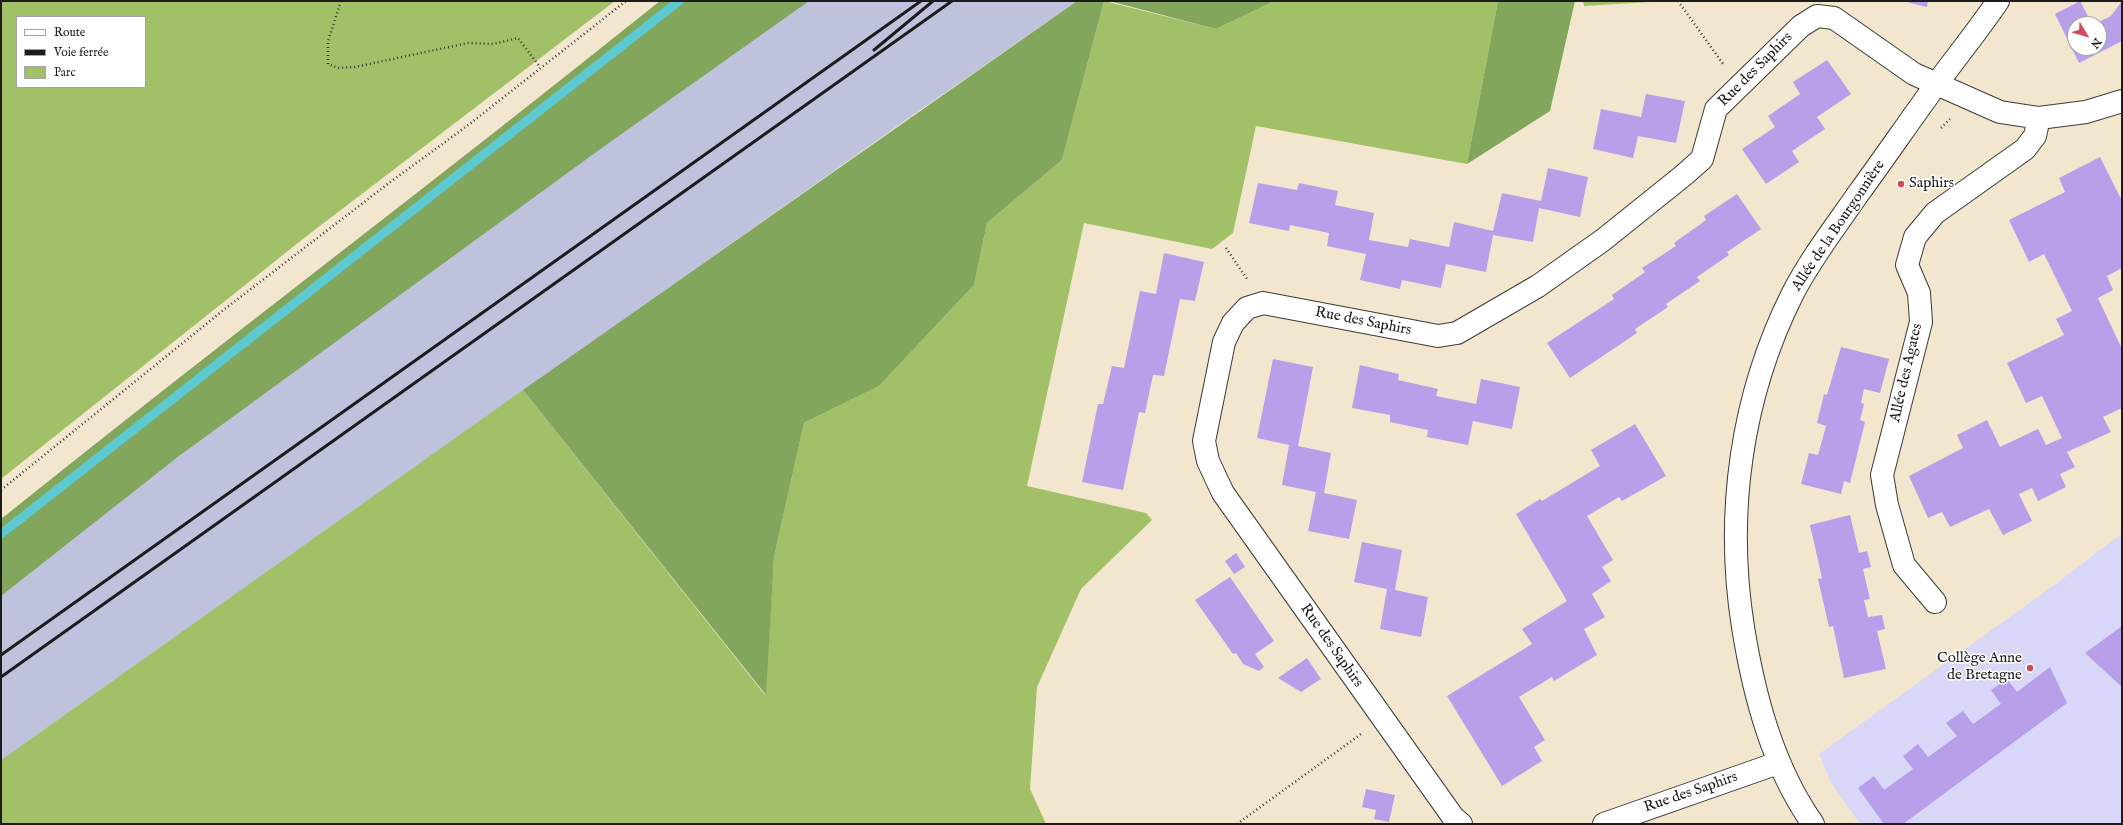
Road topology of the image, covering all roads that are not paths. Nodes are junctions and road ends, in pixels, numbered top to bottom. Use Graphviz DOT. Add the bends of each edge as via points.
graph roads {
  1 [pos="1998,1"];
  2 [pos="1937,83"];
  3 [pos="2122,101"];
  4 [pos="2039,118"];
  5 [pos="1935,602"];
  6 [pos="1778,763"];
  7 [pos="1461,824"];
  8 [pos="1604,824"];
  9 [pos="1813,824"];
  1 -- 2 [label="street, Allée de la Bourgonnière"];
  2 -- 4 [label="street, Rue des Saphirs" via="2000,112"];
  2 -- 6 [label="street, Allée de la Bourgonnière" via="1827,238 1794,293 1770,344 1744,434 1736,523 1737,587 1750,670"];
  2 -- 7 [label="street, Rue des Saphirs" via="1914,74 1834,18 1817,16 1801,26 1716,109 1702,159 1684,175 1603,240 1538,286 1457,333 1438,336 1263,303 1247,308 1233,323 1224,342 1204,441 1208,461 1223,493 1453,817"];
  3 -- 4 [label="street, Rue des Saphirs" via="2086,112"];
  4 -- 5 [label="street, Allée des Agates" via="2035,136 2025,149 1935,213 1915,238 1907,265 1919,293 1921,322 1882,475 1887,505 1904,566"];
  6 -- 8 [label="street, Rue des Saphirs"];
  6 -- 9 [label="street, Allée de la Bourgonnière"];
}
